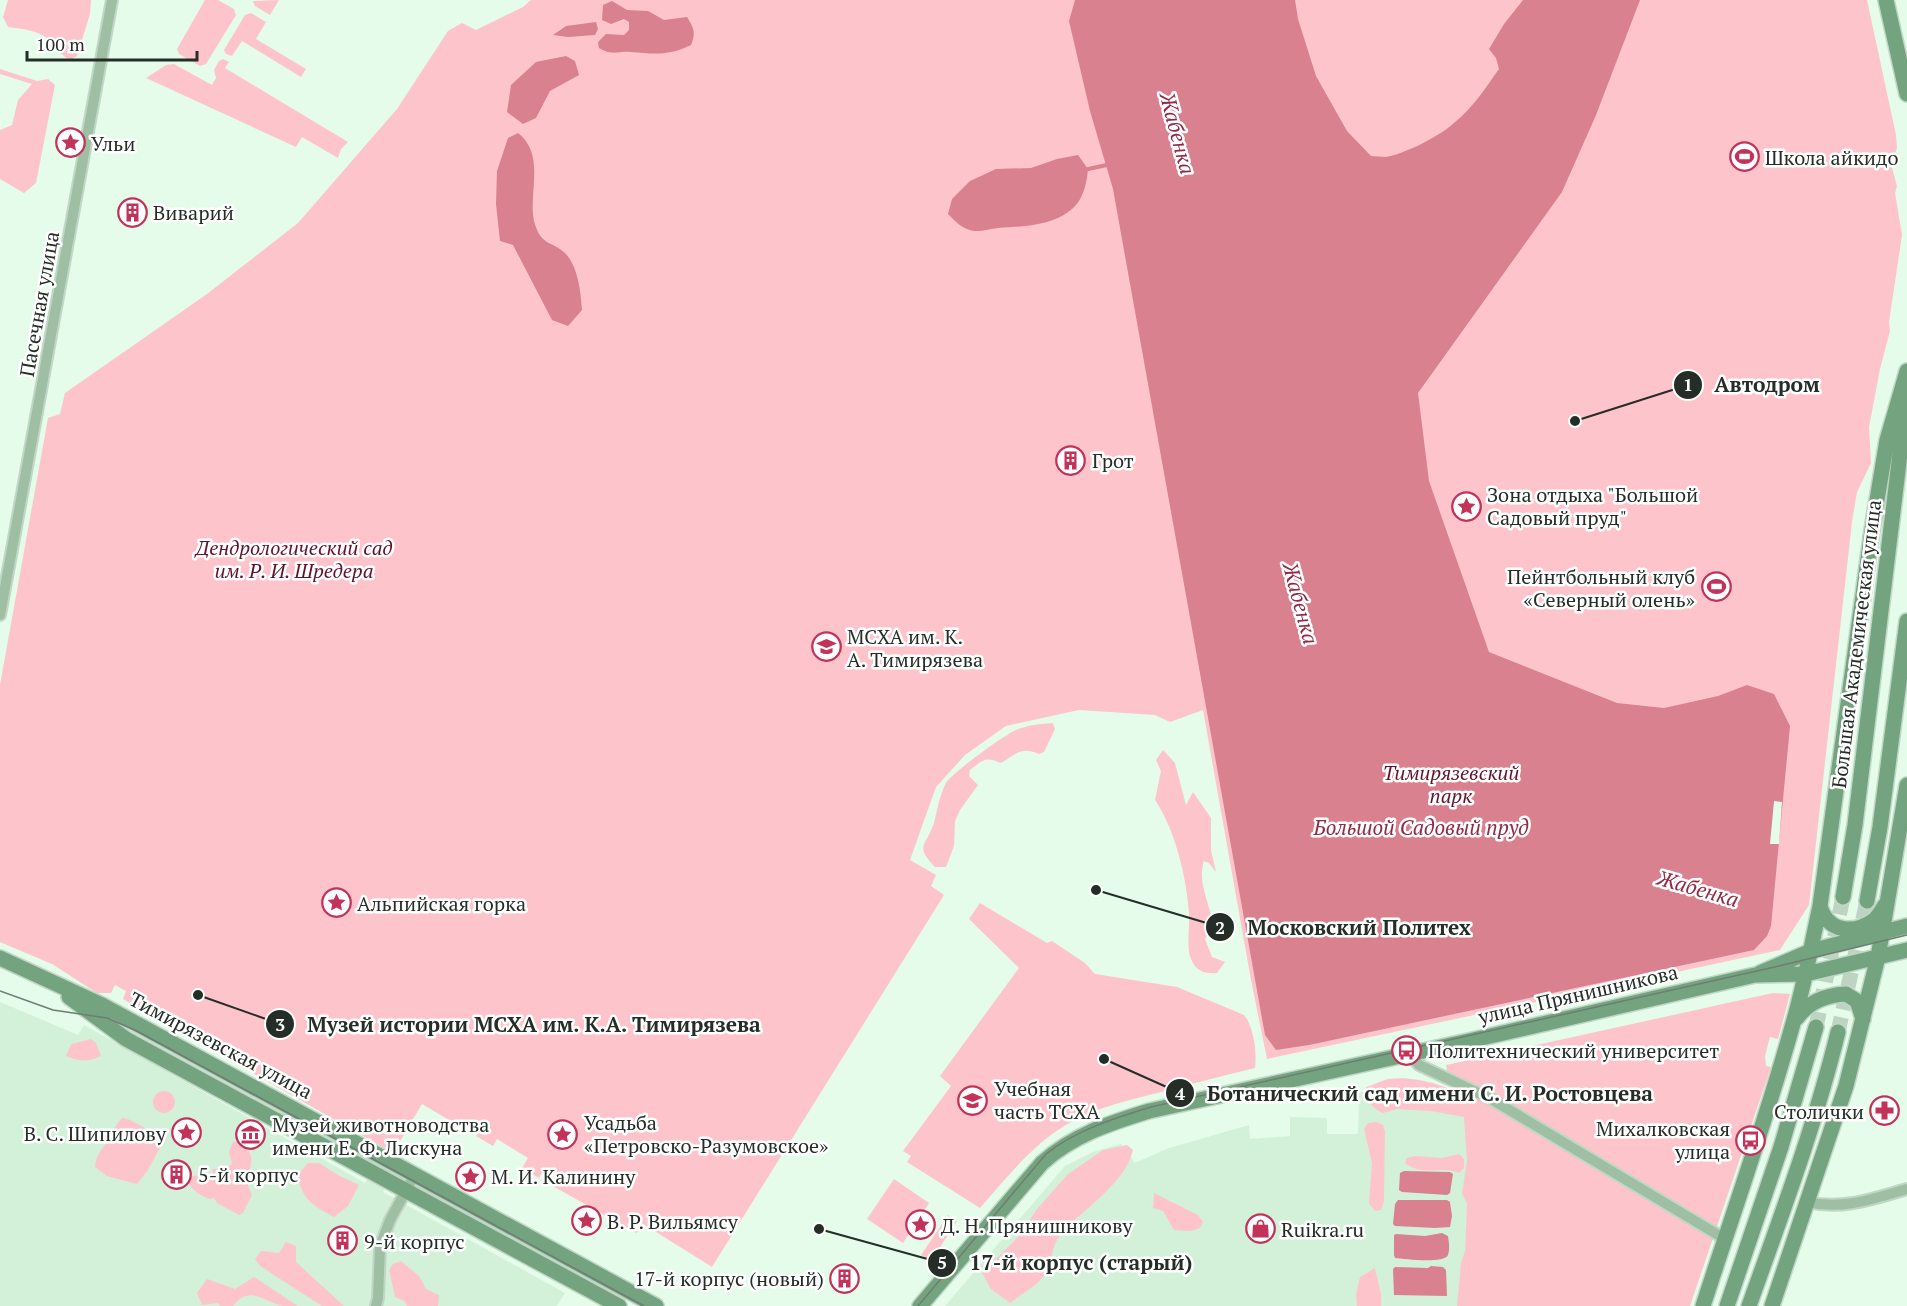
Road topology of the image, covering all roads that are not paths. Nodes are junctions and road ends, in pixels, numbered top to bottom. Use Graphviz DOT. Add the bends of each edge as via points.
graph roads {
  1 [pos="112,0"];
  2 [pos="1886,0"];
  3 [pos="1907,94"];
  4 [pos="1907,371"];
  5 [pos="1907,396"];
  6 [pos="0,615"];
  7 [pos="1907,621"];
  8 [pos="1907,785"];
  9 [pos="1843,897"];
  10 [pos="1888,900"];
  11 [pos="1867,901"];
  12 [pos="1820,906"];
  13 [pos="1907,926"];
  14 [pos="1882,933"];
  15 [pos="1907,950"];
  16 [pos="1810,951"];
  17 [pos="1878,957"];
  18 [pos="0,958"];
  19 [pos="1806,974"];
  20 [pos="1755,975"];
  21 [pos="48,981"];
  22 [pos="1863,1019"];
  23 [pos="1793,1026"];
  24 [pos="1816,1027"];
  25 [pos="1838,1032"];
  26 [pos="1410,1054"];
  27 [pos="415,1174"];
  28 [pos="1907,1189"];
  29 [pos="406,1191"];
  30 [pos="1807,1202"];
  31 [pos="1725,1239"];
  32 [pos="376,1306"];
  33 [pos="619,1306"];
  34 [pos="656,1306"];
  35 [pos="920,1306"];
  36 [pos="1703,1306"];
  37 [pos="1727,1306"];
  38 [pos="1749,1306"];
  39 [pos="1772,1306"];
  1 -- 6 [label="street, Пасечная улица"];
  2 -- 3 [label="main road"];
  4 -- 12 [label="main road" via="1887,440 1872,530"];
  5 -- 9 [label="main road, Большая Академическая улица"];
  7 -- 11 [label="main road"];
  8 -- 10 [label="main road"];
  10 -- 12 [label="main road" via="1875,919 1844,928 1828,922"];
  10 -- 14 [label="main road"];
  12 -- 16 [label="main road"];
  13 -- 14 [label="main road"];
  14 -- 16 [label="main road, улица Прянишникова"];
  14 -- 17 [label="main road"];
  15 -- 17 [label="main road"];
  16 -- 19 [label="main road"];
  16 -- 20 [label="main road, улица Прянишникова"];
  17 -- 19 [label="main road, улица Прянишникова"];
  17 -- 22 [label="main road"];
  18 -- 21 [label="main road, Тимирязевская улица"];
  19 -- 20 [label="main road, улица Прянишникова"];
  19 -- 23 [label="main road"];
  20 -- 26 [label="main road, улица Прянишникова"];
  21 -- 27 [label="main road, Тимирязевская улица" via="102,1005"];
  21 -- 29 [label="main road, Тимирязевская улица" via="126,1039"];
  22 -- 23 [label="main road" via="1857,1001 1837,994 1810,1004"];
  22 -- 30 [label="main road" via="1845,1091"];
  23 -- 31 [label="main road"];
  24 -- 37 [label="main road" via="1781,1147"];
  25 -- 38 [label="main road" via="1828,1075"];
  26 -- 31 [label="street" via="1419,1065 1491,1099"];
  26 -- 35 [label="main road, улица Прянишникова" via="1149,1111 1067,1143 1042,1163"];
  27 -- 29 [label="street"];
  27 -- 34 [label="main road, Тимирязевская улица"];
  28 -- 30 [label="street" via="1846,1205"];
  29 -- 32 [label="street" via="380,1247"];
  29 -- 33 [label="main road, Тимирязевская улица"];
  30 -- 39 [label="main road"];
  31 -- 36 [label="main road"];
}
